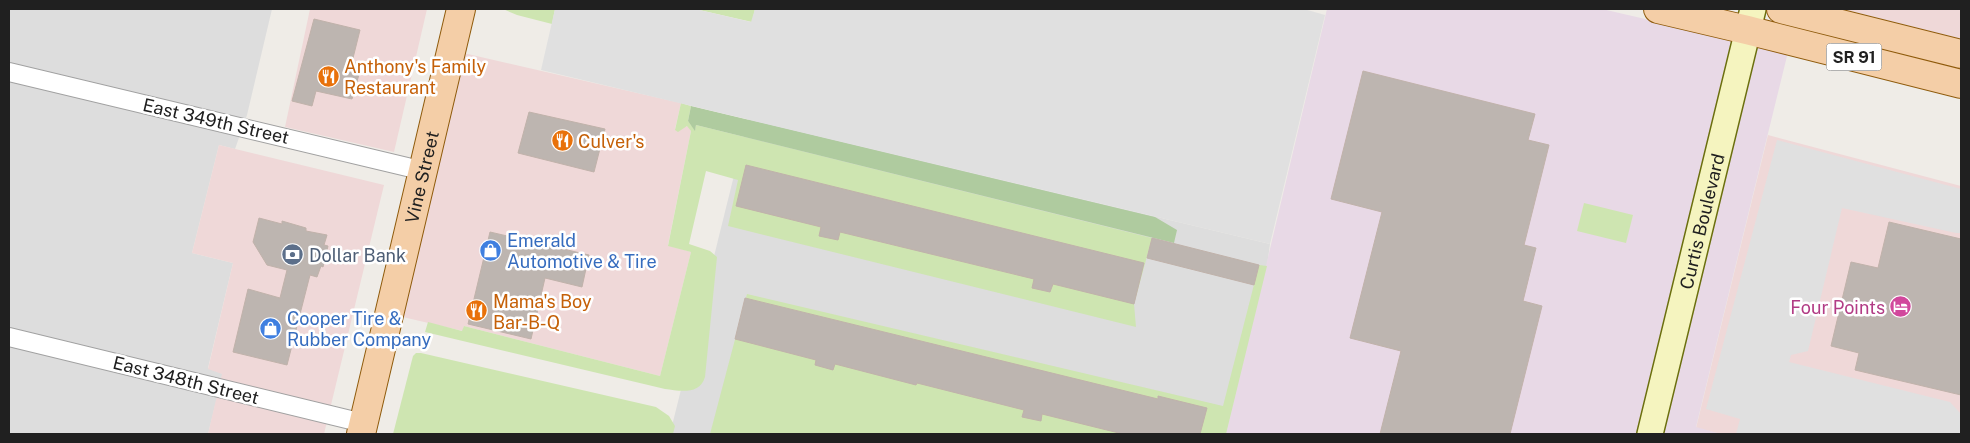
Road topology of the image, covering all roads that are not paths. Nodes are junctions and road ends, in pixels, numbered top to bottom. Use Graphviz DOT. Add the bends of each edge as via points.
graph roads {
  1 [pos="462,9"];
  2 [pos="1658,9"];
  3 [pos="1780,9"];
  4 [pos="1750,19"];
  5 [pos="1961,54"];
  6 [pos="9,72"];
  7 [pos="1961,84"];
  8 [pos="424,171"];
  9 [pos="9,337"];
  10 [pos="362,428"];
  11 [pos="1650,434"];
  1 -- 8 [label="main road, Vine Street"];
  2 -- 4 [label="main road, SR 91"];
  3 -- 5 [label="main road, SR 91"];
  4 -- 7 [label="main road, SR 91"];
  4 -- 11 [label="street, Curtis Boulevard"];
  6 -- 8 [label="street, East 349th Street"];
  8 -- 10 [label="main road, Vine Street"];
  9 -- 10 [label="street, East 348th Street"];
}
